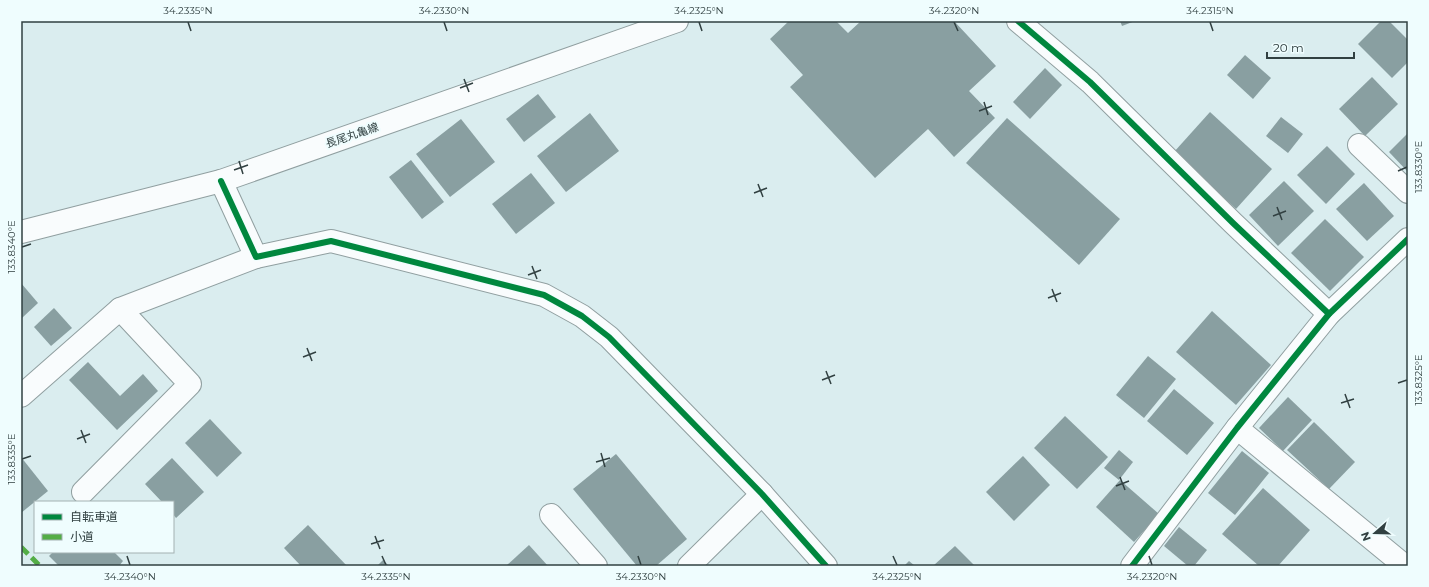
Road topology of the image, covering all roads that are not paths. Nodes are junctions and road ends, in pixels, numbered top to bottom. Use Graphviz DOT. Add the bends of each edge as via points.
graph roads {
  1 [pos="677,21"];
  2 [pos="1018,21"];
  3 [pos="1359,145"];
  4 [pos="221,180"];
  5 [pos="1408,192"];
  6 [pos="21,232"];
  7 [pos="1408,239"];
  8 [pos="256,257"];
  9 [pos="120,309"];
  10 [pos="1329,314"];
  11 [pos="21,396"];
  12 [pos="1237,428"];
  13 [pos="83,492"];
  14 [pos="762,494"];
  15 [pos="551,515"];
  16 [pos="596,566"];
  17 [pos="689,566"];
  18 [pos="826,566"];
  19 [pos="1132,566"];
  20 [pos="1405,566"];
  1 -- 4 [label="street, 長尾丸亀線"];
  2 -- 10 [label="street" via="1090,82"];
  3 -- 5 [label="street"];
  4 -- 6 [label="street, 長尾丸亀線"];
  4 -- 8 [label="street"];
  7 -- 10 [label="street"];
  8 -- 9 [label="street"];
  8 -- 14 [label="street" via="331,241 544,295 582,316 609,337"];
  9 -- 11 [label="street"];
  9 -- 13 [label="street" via="190,384"];
  10 -- 12 [label="street"];
  12 -- 19 [label="street"];
  12 -- 20 [label="street"];
  14 -- 17 [label="street"];
  14 -- 18 [label="street"];
  15 -- 16 [label="street"];
}
